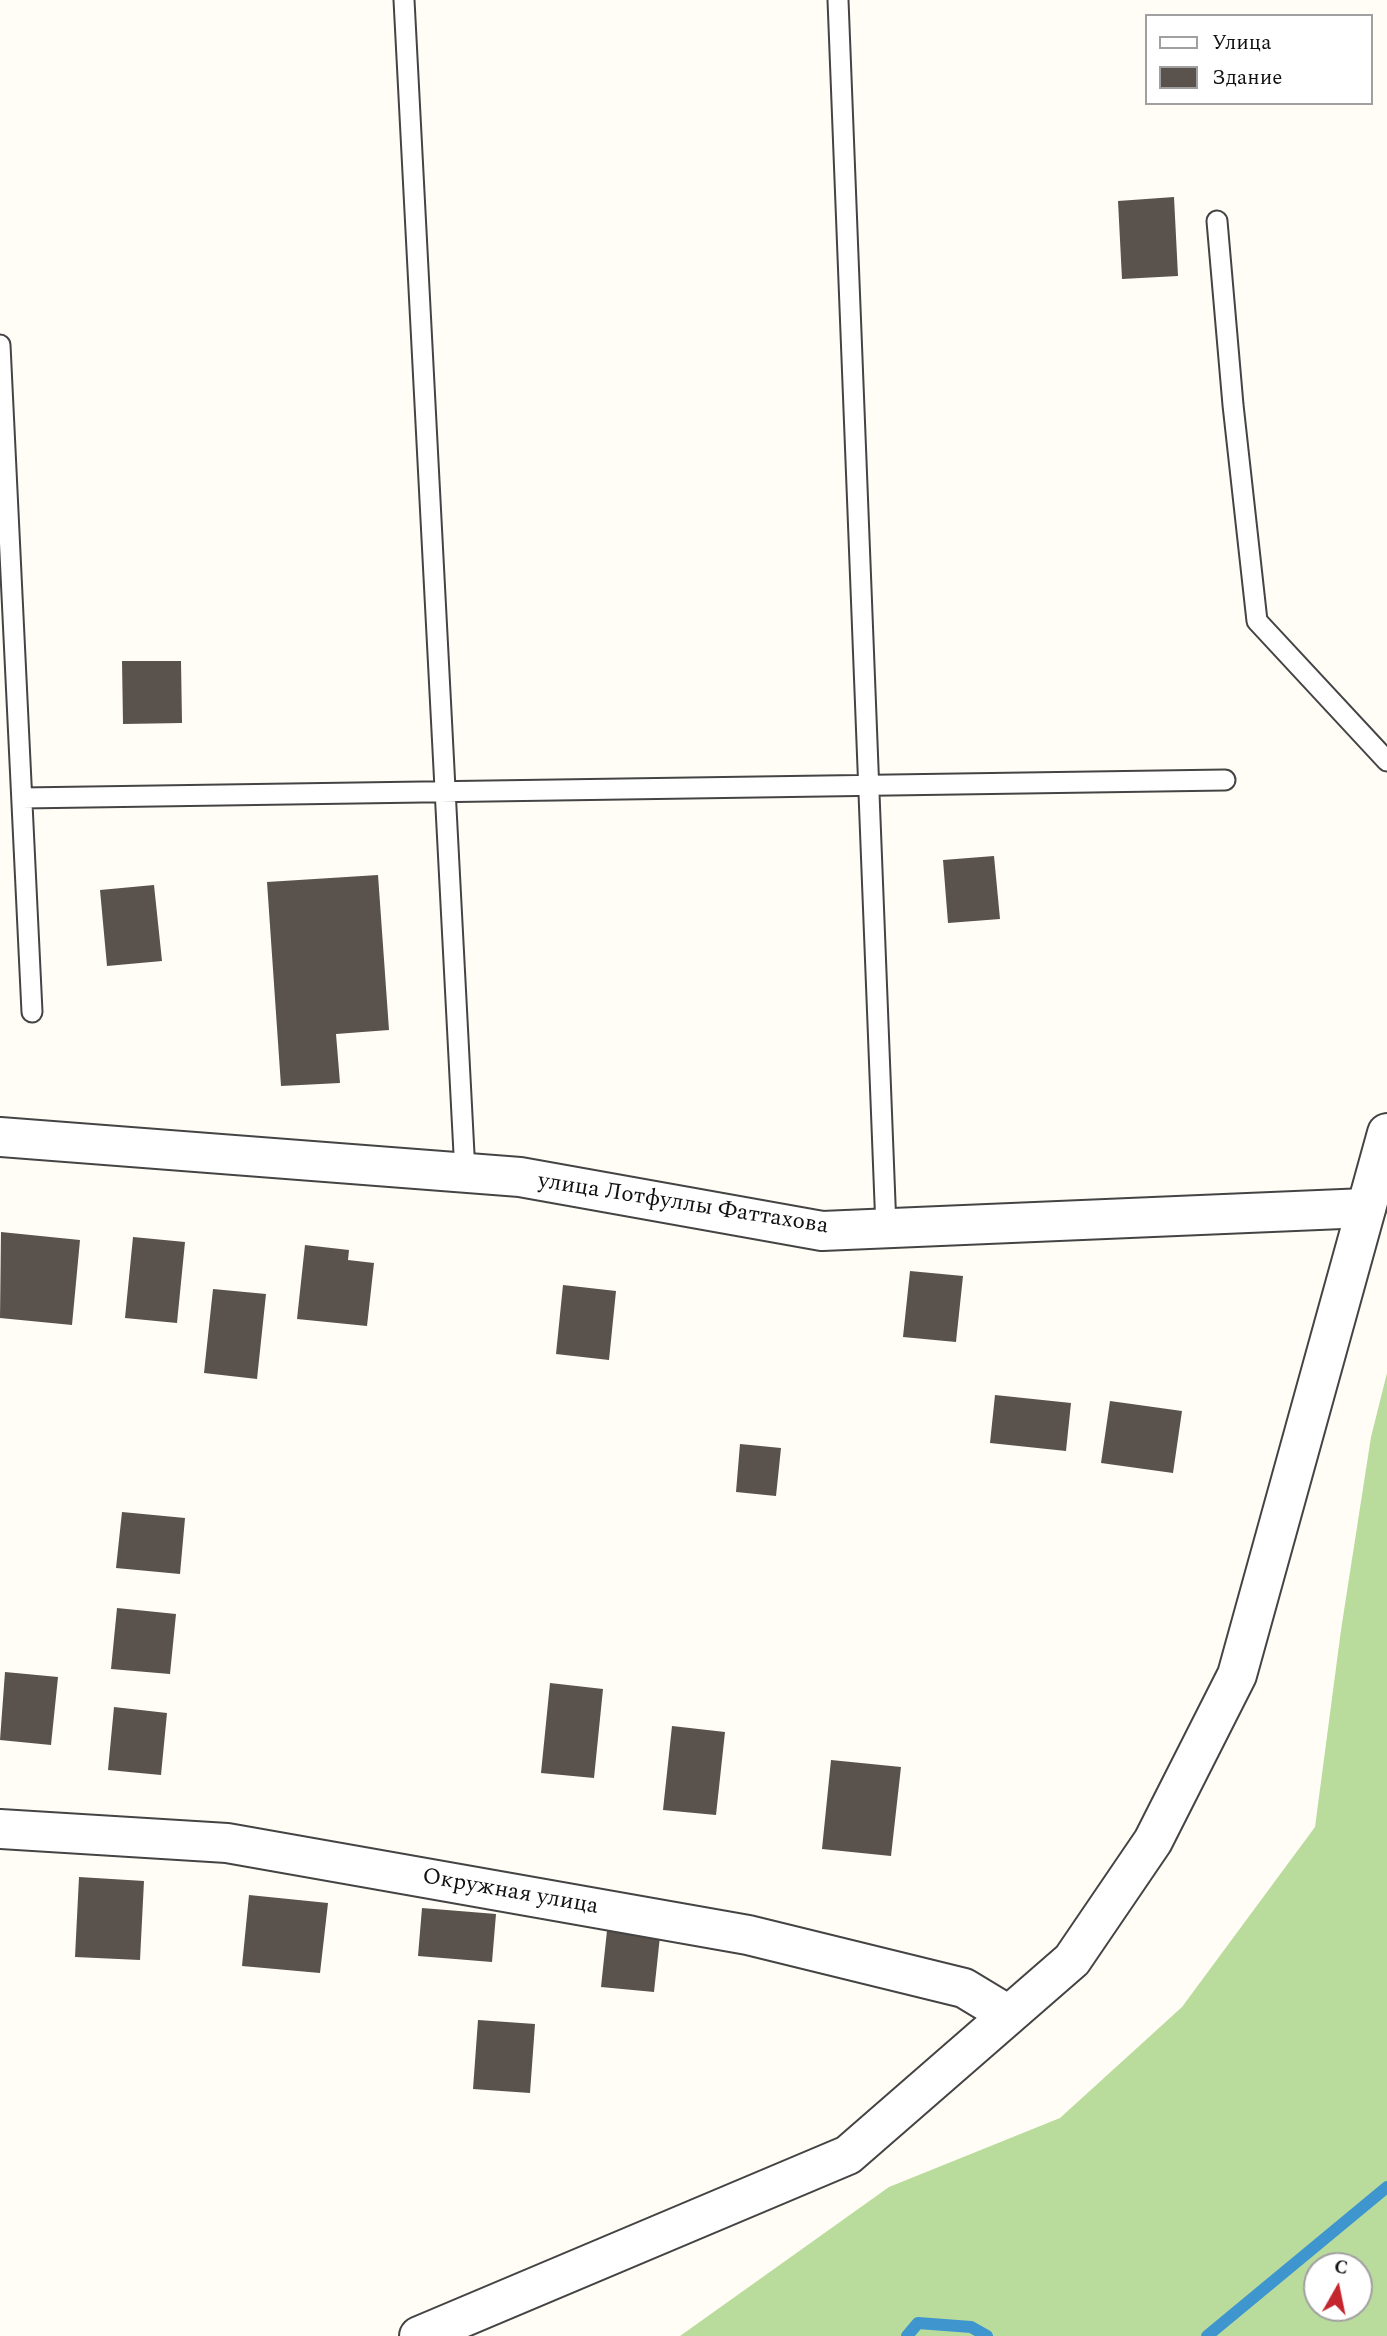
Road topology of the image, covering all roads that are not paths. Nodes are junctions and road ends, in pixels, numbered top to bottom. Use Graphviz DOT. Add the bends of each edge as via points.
graph roads {
  1 [pos="404,0"];
  2 [pos="838,0"];
  3 [pos="1217,221"];
  4 [pos="0,345"];
  5 [pos="1387,761"];
  6 [pos="1225,780"];
  7 [pos="869,785"];
  8 [pos="445,792"];
  9 [pos="22,799"];
  10 [pos="32,1012"];
  11 [pos="1387,1133"];
  12 [pos="0,1137"];
  13 [pos="465,1173"];
  14 [pos="1366,1208"];
  15 [pos="886,1228"];
  16 [pos="0,1829"];
  17 [pos="1007,2014"];
  18 [pos="419,2336"];
  1 -- 8 [label="lane"];
  2 -- 7 [label="lane"];
  3 -- 5 [label="lane" via="1256,621"];
  4 -- 9 [label="lane"];
  6 -- 7 [label="lane"];
  7 -- 8 [label="lane"];
  7 -- 15 [label="lane"];
  8 -- 9 [label="lane"];
  8 -- 13 [label="lane"];
  9 -- 10 [label="lane"];
  11 -- 14 [label="street"];
  12 -- 13 [label="street, улица Лотфуллы Фаттахова"];
  13 -- 15 [label="street, улица Лотфуллы Фаттахова" via="520,1177 822,1231"];
  14 -- 15 [label="street, улица Лотфуллы Фаттахова"];
  14 -- 17 [label="street" via="1237,1675 1153,1841 1072,1960"];
  16 -- 17 [label="street, Окружная улица" via="228,1843 748,1935 964,1988"];
  17 -- 18 [label="street" via="848,2155"];
}
